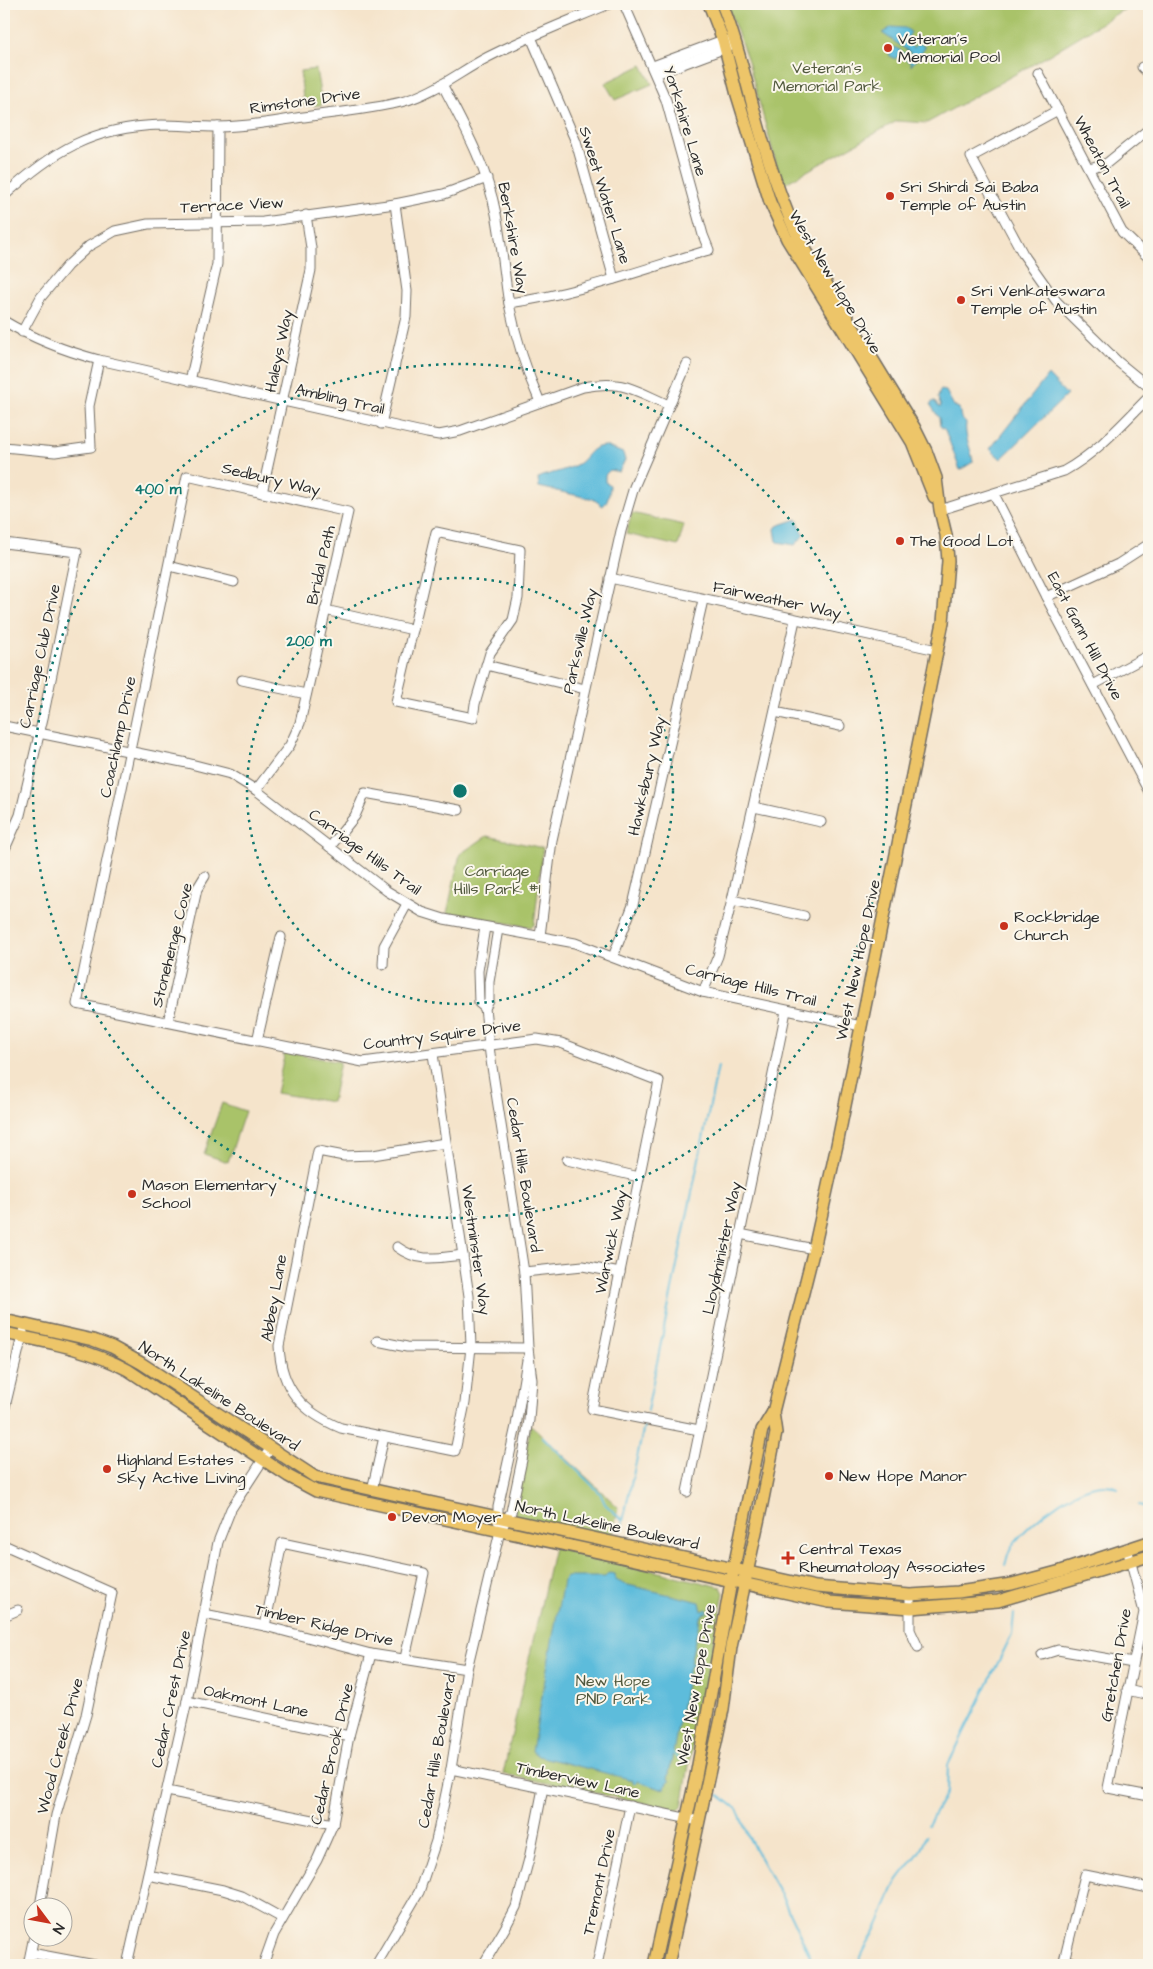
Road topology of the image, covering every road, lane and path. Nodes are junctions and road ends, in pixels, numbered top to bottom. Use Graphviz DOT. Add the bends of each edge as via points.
graph roads {
  1 [pos="609,4"];
  2 [pos="624,4"];
  3 [pos="709,4"];
  4 [pos="722,4"];
  5 [pos="531,37"];
  6 [pos="736,42"];
  7 [pos="725,44"];
  8 [pos="1142,67"];
  9 [pos="655,70"];
  10 [pos="1038,72"];
  11 [pos="1149,74"];
  12 [pos="442,84"];
  13 [pos="1058,110"];
  14 [pos="218,127"];
  15 [pos="1149,129"];
  16 [pos="1089,168"];
  17 [pos="487,178"];
  18 [pos="4,196"];
  19 [pos="395,204"];
  20 [pos="306,215"];
  21 [pos="218,224"];
  22 [pos="1149,258"];
  23 [pos="614,279"];
  24 [pos="509,304"];
  25 [pos="4,321"];
  26 [pos="22,332"];
  27 [pos="99,360"];
  28 [pos="687,364"];
  29 [pos="190,381"];
  30 [pos="1149,387"];
  31 [pos="1149,397"];
  32 [pos="283,401"];
  33 [pos="540,402"];
  34 [pos="669,405"];
  35 [pos="381,424"];
  36 [pos="4,447"];
  37 [pos="187,476"];
  38 [pos="262,493"];
  39 [pos="994,494"];
  40 [pos="940,510"];
  41 [pos="348,512"];
  42 [pos="4,543"];
  43 [pos="1149,544"];
  44 [pos="169,566"];
  45 [pos="610,578"];
  46 [pos="234,582"];
  47 [pos="1046,597"];
  48 [pos="703,600"];
  49 [pos="325,610"];
  50 [pos="796,620"];
  51 [pos="413,630"];
  52 [pos="937,650"];
  53 [pos="1149,655"];
  54 [pos="486,665"];
  55 [pos="242,680"];
  56 [pos="1093,685"];
  57 [pos="585,689"];
  58 [pos="306,694"];
  59 [pos="777,706"];
  60 [pos="4,726"];
  61 [pos="840,726"];
  62 [pos="39,734"];
  63 [pos="130,752"];
  64 [pos="1146,778"];
  65 [pos="256,790"];
  66 [pos="1149,792"];
  67 [pos="755,802"];
  68 [pos="459,810"];
  69 [pos="821,822"];
  70 [pos="330,847"];
  71 [pos="4,851"];
  72 [pos="205,876"];
  73 [pos="734,895"];
  74 [pos="407,904"];
  75 [pos="804,916"];
  76 [pos="485,928"];
  77 [pos="498,929"];
  78 [pos="540,936"];
  79 [pos="281,938"];
  80 [pos="613,957"];
  81 [pos="383,965"];
  82 [pos="703,992"];
  83 [pos="77,1004"];
  84 [pos="485,1008"];
  85 [pos="786,1011"];
  86 [pos="168,1022"];
  87 [pos="861,1026"];
  88 [pos="257,1041"];
  89 [pos="489,1044"];
  90 [pos="433,1054"];
  91 [pos="659,1081"];
  92 [pos="445,1143"];
  93 [pos="567,1160"];
  94 [pos="640,1177"];
  95 [pos="740,1234"];
  96 [pos="397,1246"];
  97 [pos="814,1249"];
  98 [pos="463,1255"];
  99 [pos="524,1272"];
  100 [pos="620,1273"];
  101 [pos="4,1320"];
  102 [pos="25,1325"];
  103 [pos="4,1333"];
  104 [pos="22,1337"];
  105 [pos="377,1341"];
  106 [pos="471,1347"];
  107 [pos="528,1348"];
  108 [pos="4,1411"];
  109 [pos="773,1412"];
  110 [pos="699,1430"];
  111 [pos="384,1437"];
  112 [pos="270,1449"];
  113 [pos="454,1450"];
  114 [pos="263,1460"];
  115 [pos="372,1490"];
  116 [pos="687,1492"];
  117 [pos="502,1519"];
  118 [pos="500,1531"];
  119 [pos="1149,1542"];
  120 [pos="4,1545"];
  121 [pos="1127,1548"];
  122 [pos="1149,1556"];
  123 [pos="1130,1562"];
  124 [pos="734,1569"];
  125 [pos="747,1572"];
  126 [pos="731,1582"];
  127 [pos="745,1584"];
  128 [pos="910,1595"];
  129 [pos="911,1608"];
  130 [pos="18,1610"];
  131 [pos="1146,1612"];
  132 [pos="204,1614"];
  133 [pos="4,1616"];
  134 [pos="265,1626"];
  135 [pos="918,1647"];
  136 [pos="371,1654"];
  137 [pos="1042,1655"];
  138 [pos="405,1658"];
  139 [pos="1133,1663"];
  140 [pos="467,1669"];
  141 [pos="1127,1690"];
  142 [pos="710,1695"];
  143 [pos="1149,1695"];
  144 [pos="187,1701"];
  145 [pos="349,1736"];
  146 [pos="713,1757"];
  147 [pos="451,1769"];
  148 [pos="543,1788"];
  149 [pos="167,1791"];
  150 [pos="1149,1796"];
  151 [pos="630,1806"];
  152 [pos="686,1818"];
  153 [pos="699,1821"];
  154 [pos="334,1824"];
  155 [pos="148,1875"];
  156 [pos="1149,1888"];
  157 [pos="42,1896"];
  158 [pos="282,1918"];
  159 [pos="32,1946"];
  160 [pos="31,1952"];
  161 [pos="1064,1963"];
  162 [pos="28,1965"];
  163 [pos="95,1965"];
  164 [pos="126,1965"];
  165 [pos="263,1965"];
  166 [pos="376,1965"];
  167 [pos="483,1965"];
  168 [pos="597,1965"];
  169 [pos="654,1965"];
  170 [pos="668,1965"];
  171 [pos="1085,1965"];
  1 -- 5 [label="street, Rimstone Drive"];
  2 -- 9 [label="street, Yorkshire Lane"];
  3 -- 7 [label="main road, West New Hope Drive"];
  4 -- 6 [label="main road, West New Hope Drive"];
  5 -- 12 [label="street, Rimstone Drive"];
  5 -- 23 [label="street, Sweet Water Lane" via="576,142"];
  6 -- 7 [label="street"];
  6 -- 40 [label="main road, West New Hope Drive" via="786,210 799,239 914,426 936,478"];
  7 -- 9 [label="street"];
  7 -- 40 [label="main road, West New Hope Drive" via="770,202 783,232 912,442"];
  8 -- 11 [label="street"];
  9 -- 23 [label="street, Yorkshire Lane" via="709,250"];
  10 -- 13 [label="street, Wheaton Trail"];
  12 -- 14 [label="street, Rimstone Drive" via="400,102"];
  12 -- 17 [label="street, Berkshire Way"];
  13 -- 16 [label="street, Wheaton Trail"];
  13 -- 30 [label="street" via="971,157 1024,254 1057,302 1117,361"];
  14 -- 18 [label="street, Rimstone Drive" via="162,125 109,131 49,158"];
  14 -- 21 [label="street"];
  15 -- 16 [label="street" via="1107,163"];
  16 -- 22 [label="street, Wheaton Trail" via="1122,232"];
  17 -- 19 [label="street, Terrace View" via="444,194"];
  17 -- 24 [label="street, Berkshire Way" via="496,213"];
  19 -- 20 [label="street, Terrace View"];
  19 -- 35 [label="street" via="407,291 406,309"];
  20 -- 21 [label="street, Terrace View" via="263,222"];
  20 -- 32 [label="street, Haleys Way" via="312,270"];
  21 -- 26 [label="street, Terrace View" via="148,224 102,237 78,255 52,282"];
  21 -- 29 [label="street" via="215,272"];
  23 -- 24 [label="street"];
  24 -- 33 [label="street, Berkshire Way" via="518,341"];
  25 -- 26 [label="street, Ambling Trail"];
  26 -- 27 [label="street, Ambling Trail" via="71,353"];
  27 -- 29 [label="street, Ambling Trail"];
  27 -- 36 [label="street" via="89,406 91,447 55,452"];
  28 -- 34 [label="street, Parksville Way"];
  29 -- 32 [label="street, Ambling Trail"];
  31 -- 39 [label="street" via="1083,460 1064,470"];
  32 -- 35 [label="street, Ambling Trail"];
  32 -- 38 [label="street, Haleys Way"];
  33 -- 34 [label="street, Ambling Trail" via="583,387 618,384"];
  33 -- 35 [label="street, Ambling Trail" via="460,431 439,434"];
  34 -- 45 [label="street, Parksville Way" via="634,486"];
  37 -- 38 [label="street, Sedbury Way"];
  37 -- 44 [label="street, Coachlamp Drive"];
  38 -- 41 [label="street, Sedbury Way"];
  39 -- 40 [label="street"];
  39 -- 47 [label="street, East Gann Hill Drive"];
  40 -- 52 [label="main road, West New Hope Drive" via="948,561 943,622"];
  41 -- 49 [label="street, Bridal Path"];
  42 -- 62 [label="street, Carriage Club Drive" via="77,552"];
  43 -- 47 [label="street" via="1118,564"];
  44 -- 46 [label="street"];
  44 -- 63 [label="street, Coachlamp Drive"];
  45 -- 48 [label="street, Fairweather Way"];
  45 -- 57 [label="street, Parksville Way"];
  47 -- 56 [label="street, East Gann Hill Drive"];
  48 -- 50 [label="street, Fairweather Way"];
  48 -- 80 [label="street, Hawksbury Way" via="633,905"];
  49 -- 51 [label="street"];
  49 -- 58 [label="street, Bridal Path"];
  50 -- 52 [label="street, Fairweather Way"];
  50 -- 59 [label="street"];
  51 -- 54 [label="street" via="396,702 473,718"];
  51 -- 54 [label="street" via="436,532 520,550 518,598 512,620 490,653"];
  52 -- 87 [label="main road, West New Hope Drive"];
  53 -- 56 [label="street"];
  54 -- 57 [label="street"];
  55 -- 58 [label="street"];
  56 -- 64 [label="street, East Gann Hill Drive"];
  57 -- 78 [label="street, Parksville Way" via="552,840"];
  58 -- 65 [label="street, Bridal Path" via="296,735"];
  59 -- 61 [label="street"];
  59 -- 67 [label="street"];
  60 -- 62 [label="street, Carriage Hills Trail"];
  62 -- 63 [label="street, Carriage Hills Trail"];
  62 -- 71 [label="street, Carriage Club Drive" via="20,815"];
  63 -- 65 [label="street, Carriage Hills Trail" via="230,774"];
  63 -- 83 [label="street, Coachlamp Drive"];
  64 -- 66 [label="street, East Gann Hill Drive"];
  65 -- 70 [label="street, Carriage Hills Trail"];
  67 -- 69 [label="street"];
  67 -- 73 [label="street"];
  68 -- 70 [label="street" via="365,793 355,816"];
  70 -- 74 [label="street, Carriage Hills Trail"];
  72 -- 86 [label="street, Stonehenge Cove" via="198,889"];
  73 -- 75 [label="street"];
  73 -- 82 [label="street" via="718,956"];
  74 -- 76 [label="street, Carriage Hills Trail" via="444,919"];
  74 -- 81 [label="street" via="384,946"];
  76 -- 77 [label="street, Carriage Hills Trail"];
  76 -- 84 [label="street, Cedar Hills Boulevard" via="478,982 479,1002"];
  77 -- 78 [label="street, Carriage Hills Trail"];
  77 -- 84 [label="street, Cedar Hills Boulevard" via="489,1001"];
  78 -- 80 [label="street, Carriage Hills Trail" via="575,943"];
  79 -- 88 [label="street"];
  80 -- 82 [label="street, Carriage Hills Trail"];
  82 -- 85 [label="street, Carriage Hills Trail"];
  83 -- 86 [label="street, Country Squire Drive"];
  84 -- 89 [label="street, Cedar Hills Boulevard"];
  85 -- 87 [label="street, Carriage Hills Trail"];
  85 -- 95 [label="street, Lloydminister Way"];
  86 -- 88 [label="street, Country Squire Drive"];
  87 -- 97 [label="main road, West New Hope Drive"];
  88 -- 90 [label="street, Country Squire Drive" via="363,1062"];
  89 -- 90 [label="street, Country Squire Drive"];
  89 -- 91 [label="street, Country Squire Drive" via="537,1039 561,1043"];
  89 -- 99 [label="street, Cedar Hills Boulevard"];
  90 -- 92 [label="street, Westminster Way"];
  91 -- 94 [label="street, Warwick Way"];
  92 -- 98 [label="street, Westminster Way"];
  92 -- 111 [label="street, Abbey Lane" via="373,1155 344,1156 318,1151 280,1332 282,1372 294,1396 307,1410 341,1428"];
  93 -- 94 [label="street"];
  94 -- 100 [label="street, Warwick Way"];
  95 -- 97 [label="street"];
  95 -- 110 [label="street, Lloydminister Way"];
  96 -- 98 [label="street" via="419,1258"];
  97 -- 109 [label="main road, West New Hope Drive"];
  98 -- 106 [label="street, Westminster Way"];
  99 -- 100 [label="street" via="583,1266"];
  99 -- 107 [label="street, Cedar Hills Boulevard"];
  100 -- 110 [label="street, Warwick Way" via="592,1410"];
  101 -- 102 [label="main road, North Lakeline Boulevard"];
  102 -- 104 [label="street"];
  102 -- 112 [label="main road, North Lakeline Boulevard" via="112,1347"];
  103 -- 104 [label="main road, North Lakeline Boulevard"];
  104 -- 108 [label="street"];
  104 -- 114 [label="main road, North Lakeline Boulevard" via="84,1350 108,1359"];
  105 -- 106 [label="street" via="407,1347"];
  106 -- 107 [label="street"];
  106 -- 113 [label="street, Westminster Way" via="465,1403"];
  107 -- 117 [label="street, Cedar Hills Boulevard"];
  107 -- 117 [label="street, Cedar Hills Boulevard" via="532,1380 529,1420 511,1512"];
  109 -- 124 [label="main road, West New Hope Drive" via="762,1430"];
  109 -- 125 [label="main road, West New Hope Drive" via="776,1433"];
  110 -- 116 [label="street, Lloydminister Way"];
  111 -- 113 [label="street, Abbey Lane"];
  111 -- 115 [label="street"];
  112 -- 114 [label="street, Cedar Crest Drive"];
  112 -- 115 [label="main road, North Lakeline Boulevard" via="315,1477"];
  114 -- 118 [label="main road, North Lakeline Boulevard" via="316,1491"];
  114 -- 132 [label="street, Cedar Crest Drive" via="224,1524"];
  115 -- 117 [label="main road, North Lakeline Boulevard"];
  117 -- 118 [label="street, Cedar Hills Boulevard"];
  117 -- 124 [label="main road, North Lakeline Boulevard"];
  118 -- 126 [label="main road, North Lakeline Boulevard"];
  118 -- 140 [label="street, Cedar Hills Boulevard"];
  119 -- 121 [label="main road, North Lakeline Boulevard"];
  120 -- 157 [label="street, Wood Creek Drive" via="112,1594 86,1715 56,1815"];
  121 -- 123 [label="street, Gretchen Drive"];
  121 -- 128 [label="main road, North Lakeline Boulevard" via="1012,1584"];
  122 -- 123 [label="main road, North Lakeline Boulevard"];
  123 -- 129 [label="main road, North Lakeline Boulevard" via="998,1601"];
  123 -- 131 [label="street, Gretchen Drive"];
  124 -- 125 [label="main road, North Lakeline Boulevard"];
  124 -- 126 [label="main road, West New Hope Drive"];
  125 -- 127 [label="main road, West New Hope Drive"];
  125 -- 128 [label="main road, North Lakeline Boulevard" via="816,1587"];
  126 -- 127 [label="main road, North Lakeline Boulevard"];
  126 -- 142 [label="main road, West New Hope Drive"];
  127 -- 129 [label="main road, North Lakeline Boulevard" via="829,1602"];
  127 -- 146 [label="main road, West New Hope Drive"];
  128 -- 129 [label="street"];
  129 -- 135 [label="street" via="910,1630"];
  130 -- 133 [label="street"];
  131 -- 139 [label="street, Gretchen Drive"];
  132 -- 134 [label="street, Timber Ridge Drive"];
  132 -- 144 [label="street, Cedar Crest Drive"];
  134 -- 136 [label="street, Timber Ridge Drive"];
  134 -- 138 [label="street" via="282,1543 424,1573"];
  136 -- 138 [label="street, Timber Ridge Drive"];
  136 -- 145 [label="street, Cedar Brook Drive"];
  137 -- 139 [label="street" via="1058,1650"];
  138 -- 140 [label="street, Timber Ridge Drive"];
  139 -- 141 [label="street, Gretchen Drive"];
  140 -- 147 [label="street, Cedar Hills Boulevard"];
  141 -- 143 [label="street"];
  141 -- 150 [label="street, Gretchen Drive" via="1108,1788"];
  142 -- 146 [label="main road" via="716,1706 708,1745 708,1752"];
  142 -- 152 [label="main road, West New Hope Drive"];
  144 -- 145 [label="street, Oakmont Lane"];
  144 -- 149 [label="street, Cedar Crest Drive"];
  145 -- 154 [label="street, Cedar Brook Drive"];
  146 -- 153 [label="main road, West New Hope Drive"];
  147 -- 148 [label="street, Timberview Lane"];
  147 -- 166 [label="street, Cedar Hills Boulevard" via="436,1841 419,1892"];
  148 -- 151 [label="street, Timberview Lane"];
  148 -- 167 [label="street" via="516,1907"];
  149 -- 154 [label="street"];
  149 -- 155 [label="street, Cedar Crest Drive"];
  151 -- 152 [label="street, Timberview Lane"];
  151 -- 168 [label="street, Tremont Drive"];
  152 -- 153 [label="street, Timberview Lane"];
  152 -- 169 [label="main road, West New Hope Drive"];
  153 -- 170 [label="main road, West New Hope Drive"];
  154 -- 158 [label="street, Cedar Brook Drive" via="318,1860"];
  155 -- 158 [label="street" via="242,1896"];
  155 -- 164 [label="street, Cedar Crest Drive"];
  156 -- 161 [label="street" via="1085,1875"];
  158 -- 165 [label="street, Cedar Brook Drive"];
  159 -- 160 [label="street"];
  160 -- 162 [label="street"];
  160 -- 163 [label="street"];
  161 -- 171 [label="street"];
}
